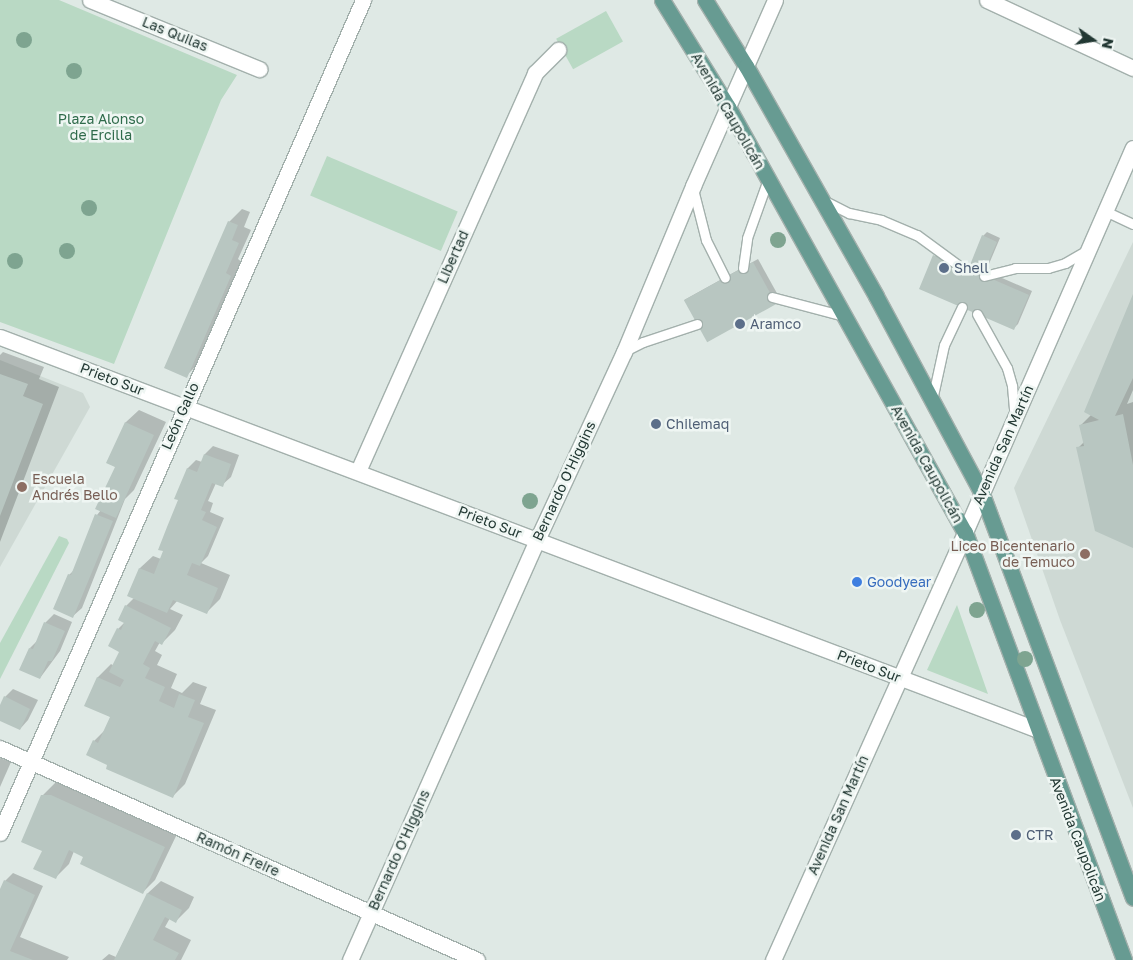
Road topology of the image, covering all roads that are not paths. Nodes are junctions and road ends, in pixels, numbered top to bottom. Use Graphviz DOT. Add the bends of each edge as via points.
graph roads {
  1 [pos="90,0"];
  2 [pos="363,0"];
  3 [pos="662,0"];
  4 [pos="705,0"];
  5 [pos="775,0"];
  6 [pos="987,0"];
  7 [pos="558,50"];
  8 [pos="746,66"];
  9 [pos="1133,68"];
  10 [pos="259,69"];
  11 [pos="728,107"];
  12 [pos="1133,148"];
  13 [pos="768,179"];
  14 [pos="693,186"];
  15 [pos="820,198"];
  16 [pos="1105,212"];
  17 [pos="1133,224"];
  18 [pos="1088,250"];
  19 [pos="958,265"];
  20 [pos="743,268"];
  21 [pos="984,276"];
  22 [pos="725,278"];
  23 [pos="772,297"];
  24 [pos="962,307"];
  25 [pos="977,314"];
  26 [pos="844,316"];
  27 [pos="697,324"];
  28 [pos="0,337"];
  29 [pos="624,352"];
  30 [pos="932,400"];
  31 [pos="185,406"];
  32 [pos="1014,421"];
  33 [pos="358,471"];
  34 [pos="982,494"];
  35 [pos="965,532"];
  36 [pos="537,540"];
  37 [pos="900,677"];
  38 [pos="1036,729"];
  39 [pos="0,748"];
  40 [pos="31,761"];
  41 [pos="0,833"];
  42 [pos="1133,898"];
  43 [pos="371,913"];
  44 [pos="350,960"];
  45 [pos="477,960"];
  46 [pos="773,960"];
  47 [pos="1124,960"];
  1 -- 10 [label="street, Las Quilas"];
  2 -- 31 [label="street, León Gallo"];
  3 -- 11 [label="main road, Avenida Caupolicán"];
  4 -- 8 [label="main road"];
  5 -- 8 [label="street, Bernardo O'Higgins"];
  6 -- 9 [label="street"];
  7 -- 33 [label="street, Libertad" via="535,73"];
  8 -- 11 [label="street, Bernardo O'Higgins"];
  8 -- 15 [label="main road"];
  11 -- 13 [label="main road, Avenida Caupolicán"];
  11 -- 14 [label="street, Bernardo O'Higgins"];
  12 -- 16 [label="street, Avenida San Martín"];
  13 -- 20 [label="lane" via="747,238"];
  13 -- 26 [label="main road, Avenida Caupolicán"];
  14 -- 22 [label="lane" via="706,240"];
  14 -- 29 [label="street, Bernardo O'Higgins"];
  15 -- 19 [label="lane" via="849,213 881,220 917,235"];
  15 -- 30 [label="main road"];
  16 -- 17 [label="lane"];
  16 -- 18 [label="street, Avenida San Martín"];
  18 -- 21 [label="lane" via="1048,268 1015,268"];
  18 -- 32 [label="street, Avenida San Martín"];
  23 -- 26 [label="lane"];
  24 -- 30 [label="lane" via="944,345"];
  25 -- 32 [label="lane" via="1007,368 1012,386"];
  26 -- 35 [label="main road, Avenida Caupolicán"];
  27 -- 29 [label="lane" via="643,342"];
  28 -- 31 [label="street, Prieto Sur"];
  29 -- 36 [label="street, Bernardo O'Higgins"];
  30 -- 34 [label="main road"];
  31 -- 33 [label="street, Prieto Sur"];
  31 -- 40 [label="street, León Gallo"];
  32 -- 34 [label="street, Avenida San Martín"];
  33 -- 36 [label="street, Prieto Sur"];
  34 -- 35 [label="street, Avenida San Martín"];
  34 -- 42 [label="main road"];
  35 -- 37 [label="street, Avenida San Martín"];
  35 -- 38 [label="main road, Avenida Caupolicán"];
  36 -- 37 [label="street, Prieto Sur"];
  36 -- 43 [label="street, Bernardo O'Higgins"];
  37 -- 38 [label="street, Prieto Sur"];
  37 -- 46 [label="street, Avenida San Martín"];
  38 -- 47 [label="main road, Avenida Caupolicán"];
  39 -- 40 [label="street, Ramón Freire"];
  40 -- 41 [label="street, León Gallo"];
  40 -- 43 [label="street, Ramón Freire"];
  43 -- 44 [label="street, Bernardo O'Higgins"];
  43 -- 45 [label="street, Ramón Freire"];
}
